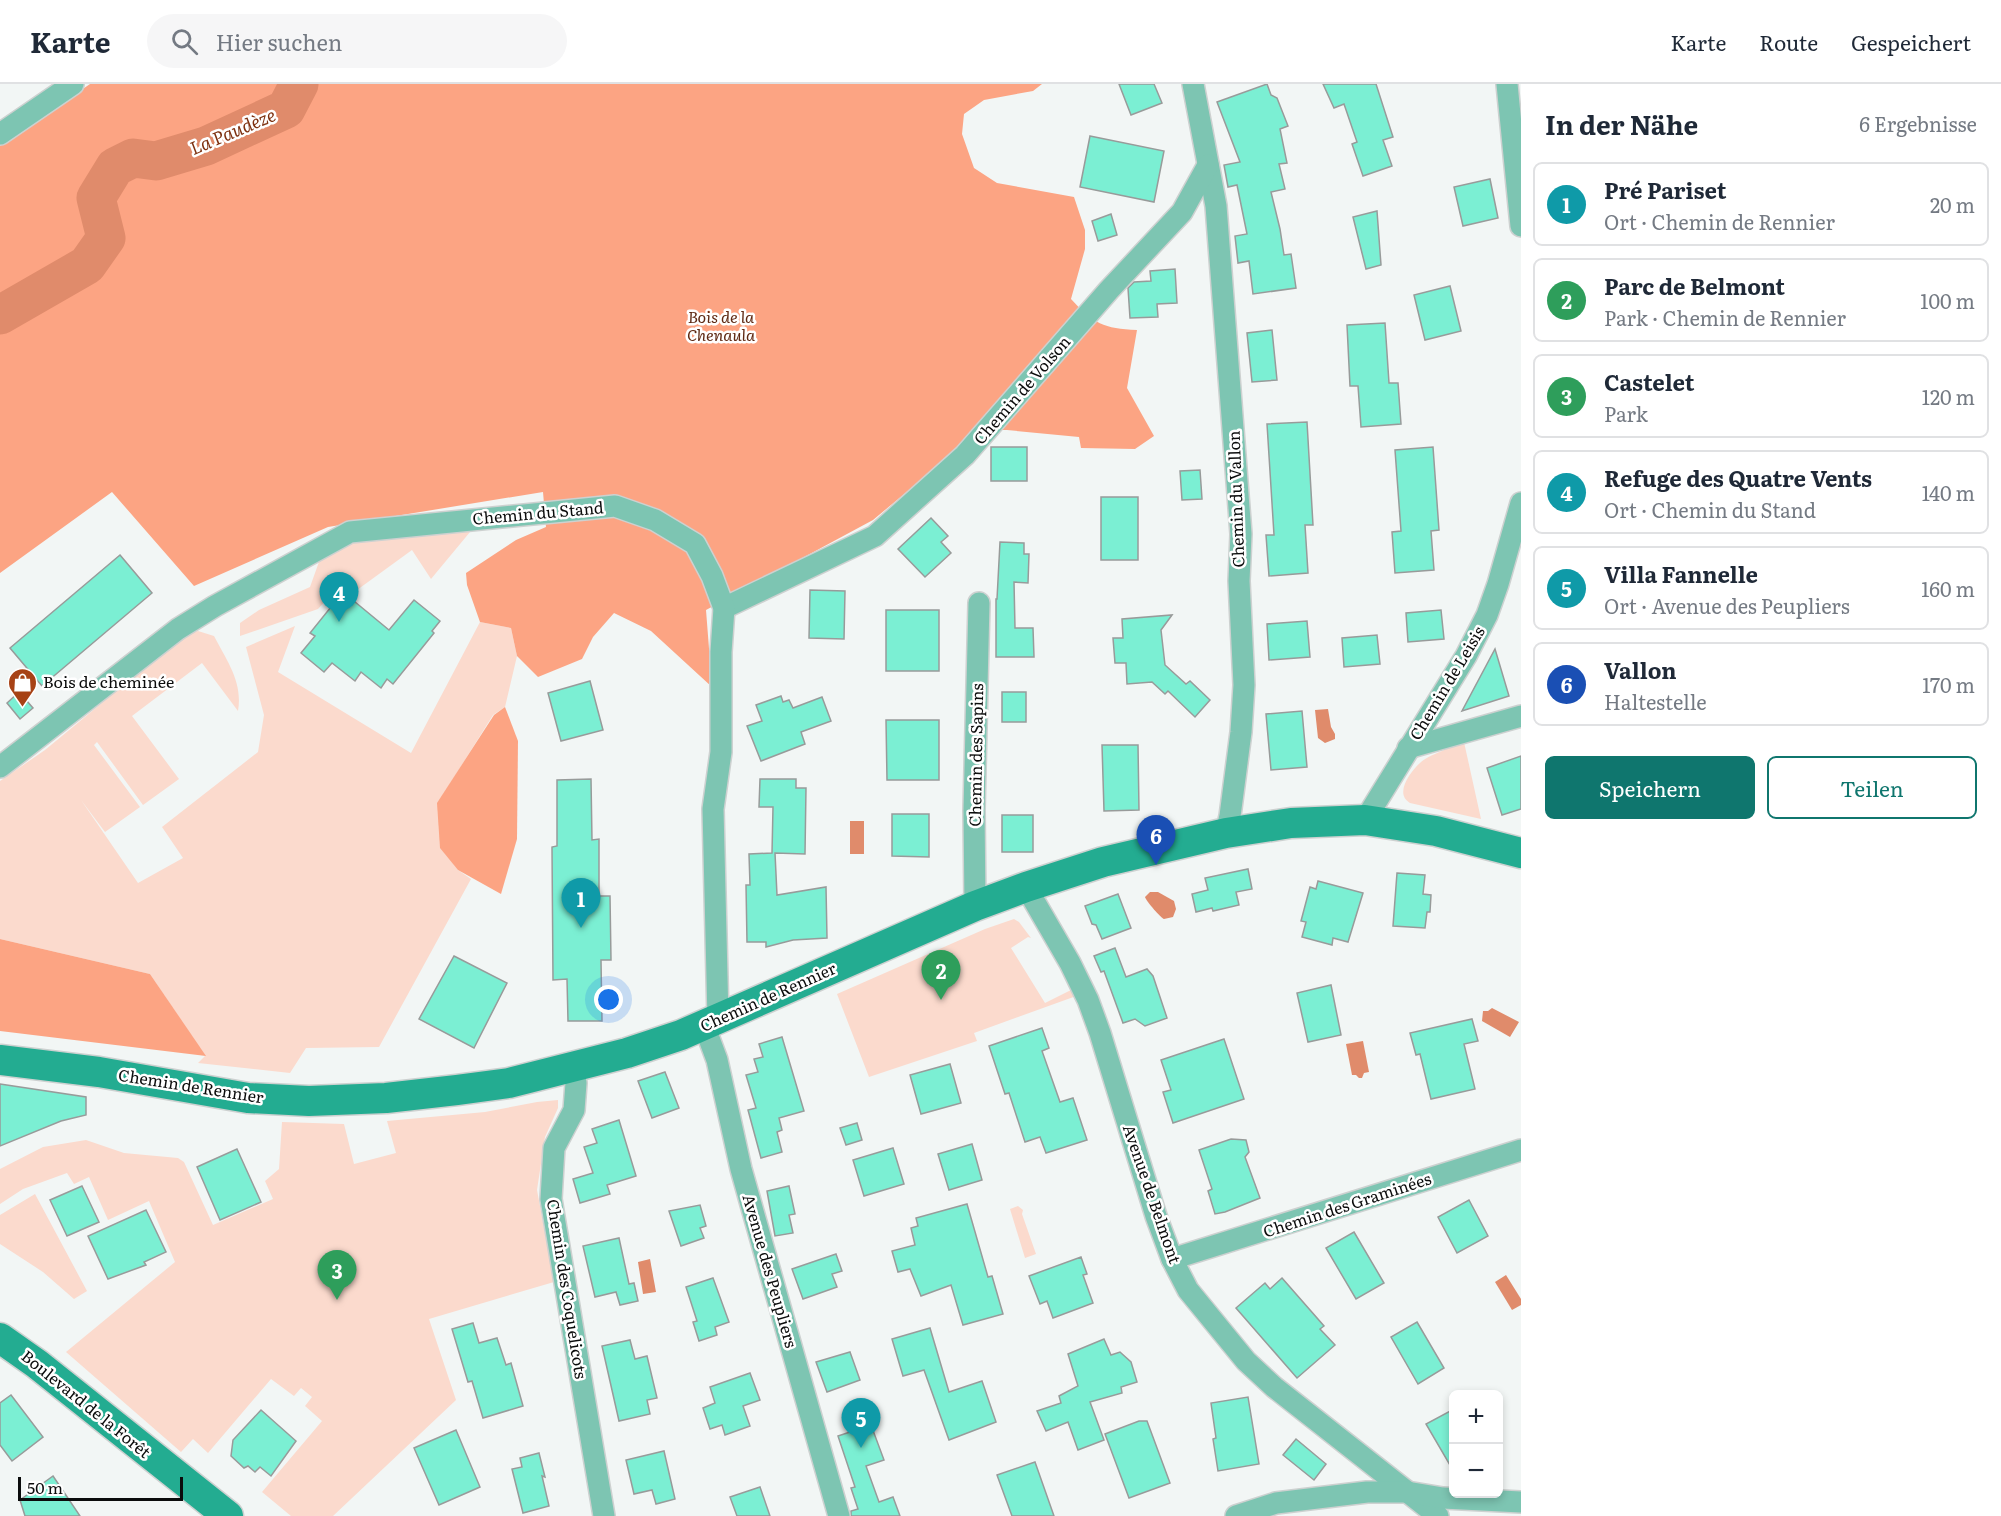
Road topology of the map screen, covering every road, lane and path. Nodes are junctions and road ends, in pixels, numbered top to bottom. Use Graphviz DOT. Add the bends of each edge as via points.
graph roads {
  1 [pos="73,84"];
  2 [pos="1193,84"];
  3 [pos="1507,84"];
  4 [pos="0,134"];
  5 [pos="1208,165"];
  6 [pos="1521,226"];
  7 [pos="1521,503"];
  8 [pos="979,603"];
  9 [pos="723,608"];
  10 [pos="1521,716"];
  11 [pos="1408,748"];
  12 [pos="0,767"];
  13 [pos="1365,820"];
  14 [pos="1226,833"];
  15 [pos="1521,853"];
  16 [pos="1026,887"];
  17 [pos="975,906"];
  18 [pos="711,1022"];
  19 [pos="0,1060"];
  20 [pos="572,1066"];
  21 [pos="1521,1150"];
  22 [pos="1172,1259"];
  23 [pos="0,1338"];
  24 [pos="1407,1492"];
  25 [pos="1521,1502"];
  26 [pos="228,1516"];
  27 [pos="604,1516"];
  28 [pos="839,1516"];
  29 [pos="1236,1516"];
  30 [pos="1438,1516"];
  1 -- 4 [label="street"];
  2 -- 5 [label="street"];
  3 -- 6 [label="street"];
  5 -- 9 [label="street, Chemin de Volson" via="1182,212 965,455 875,536"];
  5 -- 14 [label="street, Chemin du Vallon" via="1218,230 1241,534 1244,685"];
  7 -- 11 [label="street, Chemin de Leisis" via="1487,615"];
  8 -- 17 [label="street, Chemin des Sapins"];
  9 -- 12 [label="street, Chemin du Stand" via="695,544 655,520 615,506 350,532 178,629"];
  9 -- 18 [label="street, Chemin du Stand" via="722,753 713,809"];
  10 -- 11 [label="street"];
  11 -- 13 [label="street, Chemin de Leisis"];
  13 -- 14 [label="street, Chemin de Rennier"];
  13 -- 15 [label="street, Chemin de Rennier" via="1436,831"];
  14 -- 16 [label="street, Chemin de Rennier" via="1103,862"];
  16 -- 17 [label="street, Chemin de Rennier"];
  16 -- 22 [label="street, Avenue de Belmont" via="1070,963 1092,1011"];
  17 -- 18 [label="street, Chemin de Rennier"];
  18 -- 20 [label="street, Chemin de Rennier" via="627,1053"];
  18 -- 28 [label="street, Avenue des Peupliers" via="741,1169"];
  19 -- 20 [label="street, Chemin de Rennier" via="99,1072 248,1098 309,1101 386,1098 509,1083"];
  20 -- 27 [label="street, Chemin des Coquelicots" via="576,1083 574,1110 554,1148 551,1199"];
  21 -- 22 [label="street, Chemin des Graminées"];
  22 -- 24 [label="street, Avenue de Belmont" via="1188,1290 1246,1361"];
  23 -- 26 [label="street, Boulevard de la Forêt"];
  24 -- 25 [label="street"];
  24 -- 29 [label="street" via="1305,1498"];
  24 -- 30 [label="street, Avenue de Belmont"];
}
